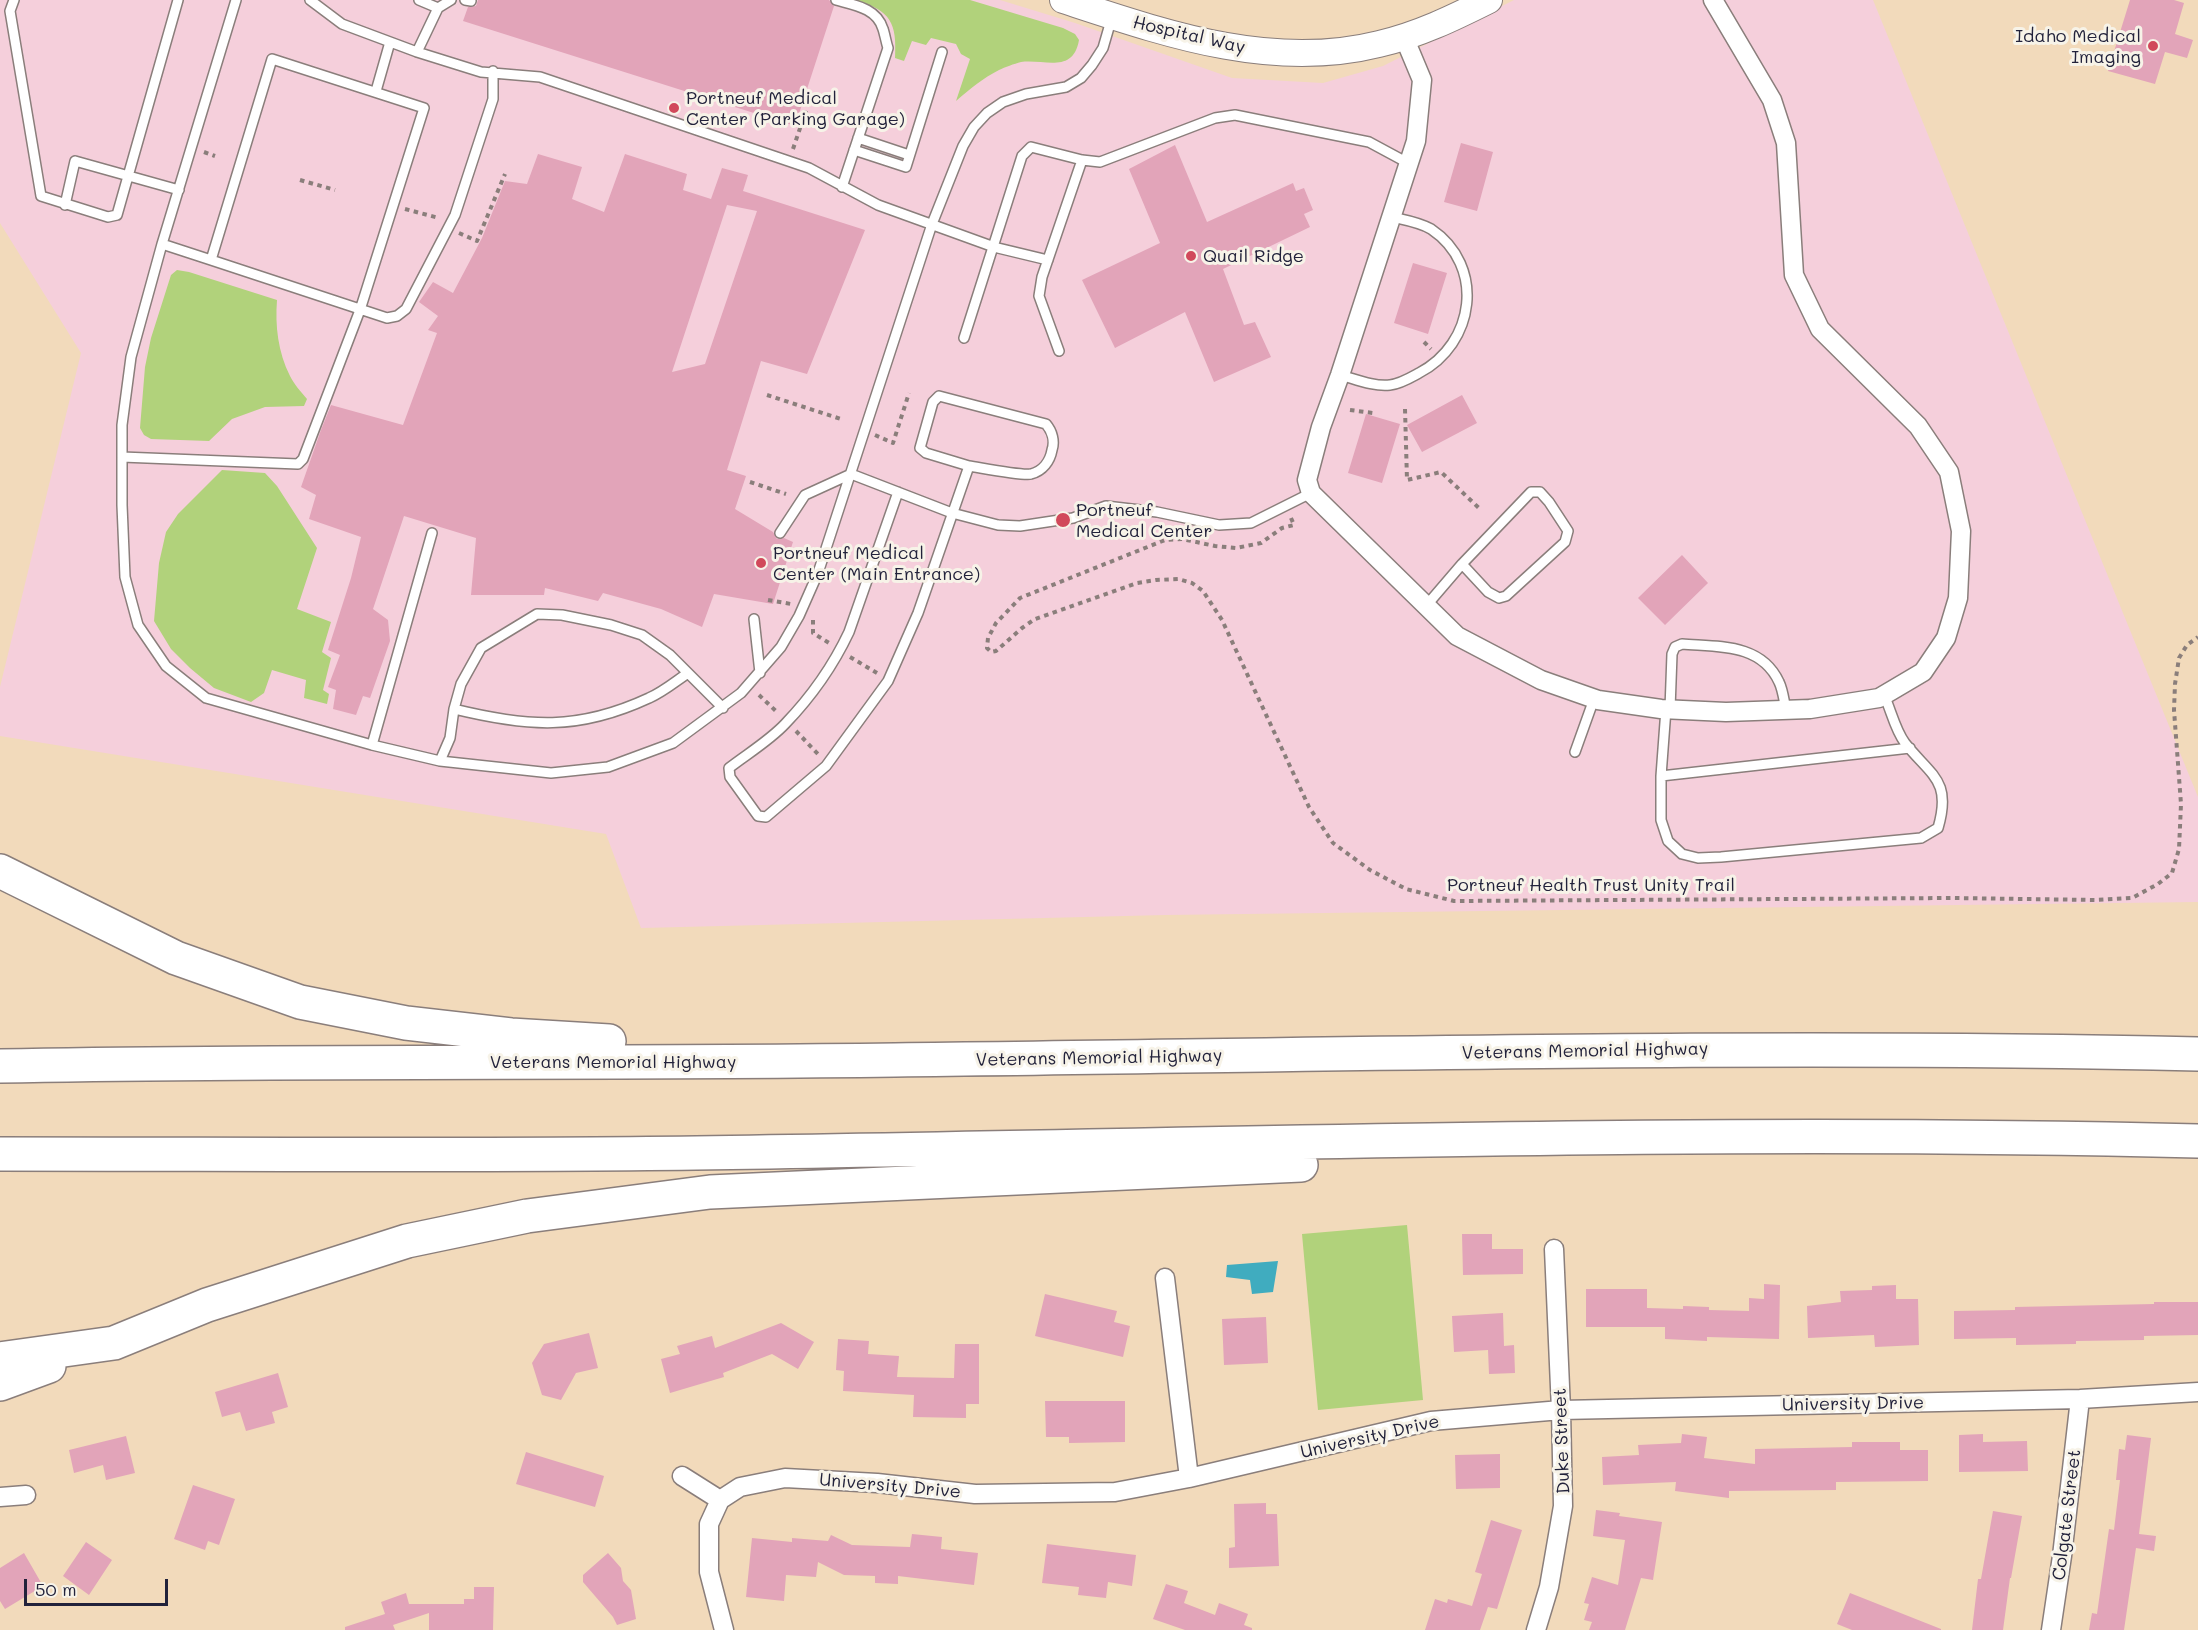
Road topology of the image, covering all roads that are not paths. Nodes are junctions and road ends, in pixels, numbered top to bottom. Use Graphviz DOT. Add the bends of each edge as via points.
graph roads {
  1 [pos="14,0"];
  2 [pos="178,0"];
  3 [pos="236,0"];
  4 [pos="310,0"];
  5 [pos="419,0"];
  6 [pos="451,0"];
  7 [pos="465,0"];
  8 [pos="836,0"];
  9 [pos="1063,0"];
  10 [pos="1488,0"];
  11 [pos="1713,0"];
  12 [pos="471,1"];
  13 [pos="438,8"];
  14 [pos="1112,16"];
  15 [pos="1404,37"];
  16 [pos="390,42"];
  17 [pos="417,52"];
  18 [pos="942,52"];
  19 [pos="493,71"];
  20 [pos="376,91"];
  21 [pos="858,138"];
  22 [pos="854,150"];
  23 [pos="909,156"];
  24 [pos="1082,160"];
  25 [pos="1408,163"];
  26 [pos="129,175"];
  27 [pos="842,187"];
  28 [pos="179,190"];
  29 [pos="65,205"];
  30 [pos="1392,217"];
  31 [pos="932,224"];
  32 [pos="162,244"];
  33 [pos="994,247"];
  34 [pos="1048,260"];
  35 [pos="211,261"];
  36 [pos="360,310"];
  37 [pos="964,338"];
  38 [pos="1059,351"];
  39 [pos="1340,375"];
  40 [pos="122,457"];
  41 [pos="969,466"];
  42 [pos="851,474"];
  43 [pos="898,492"];
  44 [pos="1311,494"];
  45 [pos="952,513"];
  46 [pos="432,533"];
  47 [pos="780,533"];
  48 [pos="1462,564"];
  49 [pos="1426,606"];
  50 [pos="754,619"];
  51 [pos="688,673"];
  52 [pos="760,673"];
  53 [pos="1884,695"];
  54 [pos="1594,699"];
  55 [pos="723,708"];
  56 [pos="454,709"];
  57 [pos="1668,709"];
  58 [pos="1786,710"];
  59 [pos="372,745"];
  60 [pos="1910,748"];
  61 [pos="1575,752"];
  62 [pos="440,760"];
  63 [pos="1661,776"];
  64 [pos="0,872"];
  65 [pos="2198,1054"];
  66 [pos="768,1062"];
  67 [pos="0,1066"];
  68 [pos="1459,1140"];
  69 [pos="2198,1141"];
  70 [pos="0,1154"];
  71 [pos="1554,1249"];
  72 [pos="1165,1278"];
  73 [pos="114,1343"];
  74 [pos="0,1359"];
  75 [pos="0,1384"];
  76 [pos="2198,1392"];
  77 [pos="2080,1399"];
  78 [pos="1561,1410"];
  79 [pos="682,1476"];
  80 [pos="1189,1478"];
  81 [pos="26,1495"];
  82 [pos="0,1497"];
  83 [pos="720,1500"];
  84 [pos="724,1630"];
  85 [pos="1536,1630"];
  86 [pos="2051,1630"];
  1 -- 29 [label="lane" via="10,11 41,196"];
  2 -- 26 [label="lane"];
  3 -- 28 [label="lane"];
  4 -- 16 [label="lane" via="342,24"];
  5 -- 13 [label="lane"];
  6 -- 13 [label="lane"];
  7 -- 12 [label="lane"];
  8 -- 21 [label="lane" via="871,11 883,27 888,48"];
  9 -- 14 [label="street, Hospital Way"];
  10 -- 15 [label="street, Hospital Way"];
  11 -- 53 [label="street" via="1772,100 1786,143 1794,275 1820,329 1918,426 1949,472 1961,531 1958,598 1946,638 1923,672"];
  13 -- 17 [label="lane"];
  14 -- 15 [label="street, Hospital Way" via="1235,48 1295,54 1356,49"];
  14 -- 31 [label="lane" via="1103,48 1081,78 1066,87 1003,102 974,127"];
  15 -- 25 [label="street" via="1422,80 1416,141"];
  16 -- 17 [label="lane"];
  16 -- 20 [label="lane"];
  17 -- 19 [label="lane" via="481,72"];
  18 -- 23 [label="lane"];
  19 -- 27 [label="lane" via="540,77 809,168"];
  19 -- 36 [label="lane" via="493,99 455,216 406,309 387,318"];
  20 -- 35 [label="lane" via="272,59"];
  20 -- 36 [label="lane" via="424,108"];
  21 -- 22 [label="lane"];
  21 -- 23 [label="lane"];
  22 -- 23 [label="lane" via="906,166"];
  22 -- 27 [label="lane"];
  24 -- 25 [label="lane" via="1100,162 1215,117 1235,115 1369,142"];
  24 -- 33 [label="lane" via="1031,147 1022,156"];
  24 -- 34 [label="lane"];
  25 -- 30 [label="street"];
  26 -- 28 [label="lane"];
  26 -- 29 [label="lane" via="117,215 108,217"];
  26 -- 29 [label="lane" via="75,161"];
  27 -- 31 [label="lane"];
  28 -- 32 [label="lane"];
  30 -- 39 [label="street"];
  30 -- 39 [label="lane" via="1420,223 1450,246 1465,274 1467,302 1460,332 1434,365 1402,382 1377,385"];
  31 -- 33 [label="lane"];
  31 -- 42 [label="lane"];
  32 -- 35 [label="lane"];
  32 -- 40 [label="lane" via="131,357"];
  33 -- 34 [label="lane"];
  33 -- 37 [label="lane"];
  34 -- 38 [label="lane" via="1039,296"];
  35 -- 36 [label="lane"];
  36 -- 40 [label="lane" via="298,464"];
  39 -- 44 [label="street" via="1307,480"];
  40 -- 59 [label="lane" via="126,577 138,625 166,666 206,698"];
  41 -- 41 [label="lane" via="920,448 933,402 939,396 1046,424 1051,429 1054,445 1050,459 1031,474"];
  41 -- 45 [label="lane"];
  42 -- 43 [label="lane"];
  42 -- 47 [label="lane" via="805,495"];
  42 -- 52 [label="lane" via="819,573 781,647"];
  43 -- 45 [label="lane"];
  43 -- 45 [label="lane" via="840,651 813,693 784,725 729,768 730,777 758,816 766,817 826,766 888,681 918,613"];
  44 -- 45 [label="lane" via="1251,523 1219,525 1106,506 1073,518 1020,526 998,525"];
  44 -- 49 [label="street"];
  46 -- 59 [label="lane"];
  48 -- 48 [label="lane" via="1531,492 1540,492 1568,531 1556,552 1506,596 1499,598 1488,592"];
  48 -- 49 [label="lane"];
  49 -- 54 [label="street" via="1457,636 1541,680"];
  50 -- 52 [label="lane"];
  51 -- 55 [label="lane"];
  51 -- 56 [label="lane" via="651,698 596,718 559,724 489,718"];
  51 -- 56 [label="lane" via="642,635 562,615 537,614 481,648 461,684"];
  52 -- 55 [label="lane"];
  53 -- 58 [label="street"];
  53 -- 60 [label="lane" via="1896,729"];
  54 -- 57 [label="street"];
  54 -- 61 [label="lane"];
  55 -- 62 [label="lane" via="673,743 608,767 551,773"];
  56 -- 62 [label="lane" via="450,738"];
  57 -- 58 [label="street"];
  57 -- 58 [label="lane" via="1672,654 1682,644 1737,648 1752,653 1779,682"];
  57 -- 63 [label="lane"];
  59 -- 62 [label="lane"];
  60 -- 63 [label="lane"];
  60 -- 63 [label="lane" via="1934,773 1943,794 1944,809 1938,828 1921,838 1698,858 1682,854 1668,841 1661,820"];
  64 -- 66 [label="highway" via="176,958 300,1002 406,1023 620,1042"];
  65 -- 66 [label="highway, Veterans Memorial Highway" via="1784,1049"];
  66 -- 67 [label="highway, Veterans Memorial Highway"];
  68 -- 69 [label="highway" via="1815,1137"];
  68 -- 70 [label="highway" via="679,1153"];
  68 -- 73 [label="highway" via="1413,1160 710,1192 527,1216 406,1241 207,1305"];
  71 -- 78 [label="street, Duke Street"];
  72 -- 80 [label="street"];
  73 -- 74 [label="highway"];
  73 -- 75 [label="highway"];
  76 -- 77 [label="street, University Drive"];
  77 -- 78 [label="street, University Drive"];
  77 -- 86 [label="street, Colgate Street"];
  78 -- 80 [label="street, University Drive" via="1431,1421"];
  78 -- 85 [label="street, Duke Street" via="1563,1506 1550,1587"];
  79 -- 83 [label="street"];
  80 -- 83 [label="street, University Drive" via="1115,1492 975,1494 784,1478 740,1487"];
  81 -- 82 [label="street"];
  83 -- 84 [label="street" via="710,1524 709,1572"];
}
